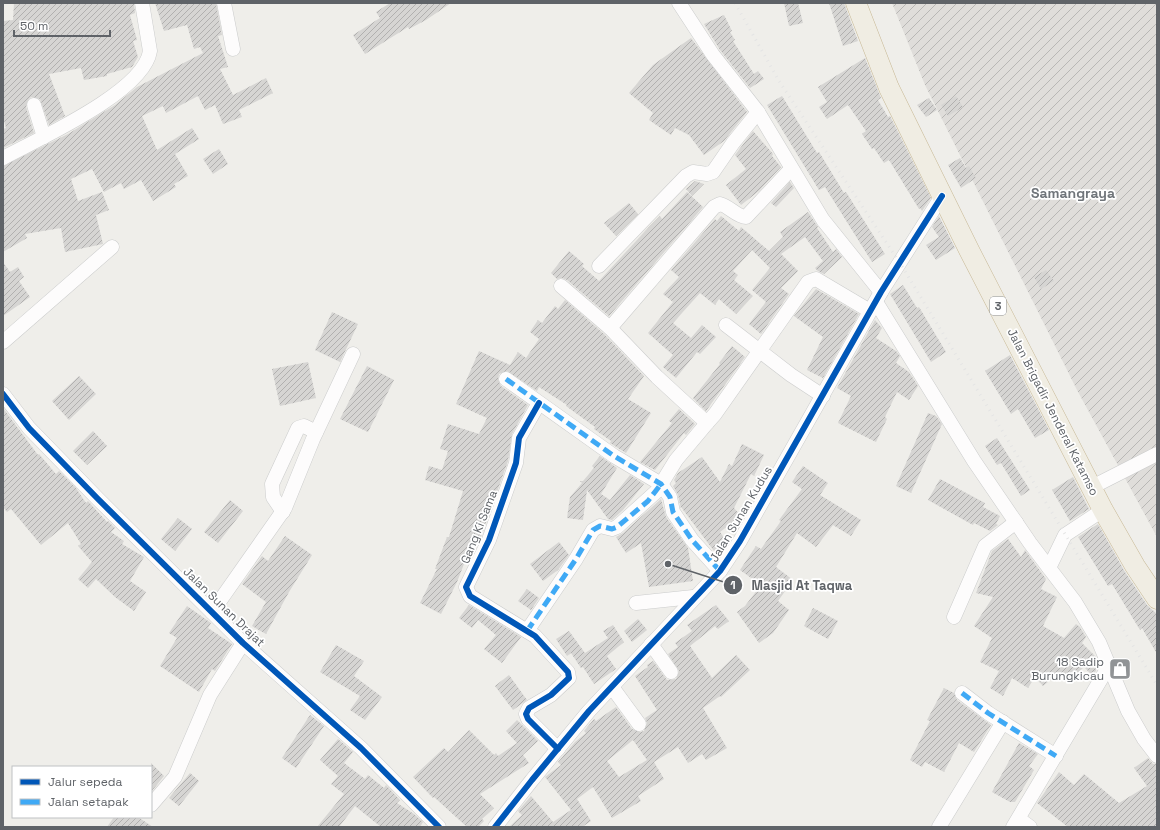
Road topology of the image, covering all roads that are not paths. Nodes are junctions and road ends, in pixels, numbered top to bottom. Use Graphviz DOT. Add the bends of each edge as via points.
graph roads {
  1 [pos="142,3"];
  2 [pos="224,3"];
  3 [pos="679,3"];
  4 [pos="856,3"];
  5 [pos="233,49"];
  6 [pos="34,104"];
  7 [pos="758,112"];
  8 [pos="44,137"];
  9 [pos="3,158"];
  10 [pos="791,169"];
  11 [pos="942,196"];
  12 [pos="112,247"];
  13 [pos="599,266"];
  14 [pos="561,286"];
  15 [pos="876,302"];
  16 [pos="726,325"];
  17 [pos="610,328"];
  18 [pos="3,342"];
  19 [pos="761,351"];
  20 [pos="353,354"];
  21 [pos="506,379"];
  22 [pos="3,394"];
  23 [pos="823,396"];
  24 [pos="539,403"];
  25 [pos="707,423"];
  26 [pos="316,432"];
  27 [pos="1157,454"];
  28 [pos="661,484"];
  29 [pos="1092,488"];
  30 [pos="1103,510"];
  31 [pos="283,512"];
  32 [pos="1016,522"];
  33 [pos="1048,568"];
  34 [pos="720,571"];
  35 [pos="694,597"];
  36 [pos="1157,599"];
  37 [pos="636,603"];
  38 [pos="212,612"];
  39 [pos="954,617"];
  40 [pos="527,631"];
  41 [pos="243,643"];
  42 [pos="651,644"];
  43 [pos="1110,664"];
  44 [pos="671,672"];
  45 [pos="612,687"];
  46 [pos="962,693"];
  47 [pos="1003,722"];
  48 [pos="639,724"];
  49 [pos="558,749"];
  50 [pos="1056,756"];
  51 [pos="1157,756"];
  52 [pos="152,804"];
  53 [pos="1021,824"];
  54 [pos="438,827"];
  55 [pos="495,827"];
  56 [pos="939,827"];
  1 -- 8 [label="street" via="150,51 146,64 112,97"];
  2 -- 5 [label="street"];
  3 -- 7 [label="street" via="713,55"];
  4 -- 11 [label="highway, Jalan Brigadir Jenderal Katamso / 3" via="889,88"];
  6 -- 8 [label="street"];
  7 -- 10 [label="street"];
  7 -- 13 [label="street" via="713,172 693,172 686,176"];
  8 -- 9 [label="street"];
  10 -- 15 [label="street"];
  10 -- 17 [label="street" via="746,217 742,217 726,205 714,207"];
  11 -- 15 [label="street, Jalan Sunan Kudus"];
  11 -- 29 [label="highway, Jalan Brigadir Jenderal Katamso / 3"];
  12 -- 18 [label="street"];
  14 -- 17 [label="street"];
  15 -- 19 [label="street" via="816,279 812,280 808,282"];
  15 -- 23 [label="street, Jalan Sunan Kudus"];
  15 -- 32 [label="street" via="974,461"];
  16 -- 19 [label="street"];
  17 -- 25 [label="street" via="657,377"];
  19 -- 23 [label="street"];
  19 -- 25 [label="street"];
  20 -- 26 [label="street"];
  21 -- 24 [label="street"];
  22 -- 38 [label="street, Jalan Sunan Drajat" via="29,428 70,472"];
  23 -- 34 [label="street, Jalan Sunan Kudus" via="740,541"];
  24 -- 28 [label="street" via="614,456"];
  24 -- 40 [label="street, Gang Ki Sama" via="520,438 516,463 489,540 466,587 470,596"];
  25 -- 28 [label="street" via="676,460"];
  26 -- 31 [label="street"];
  26 -- 31 [label="street" via="304,426 298,428 272,484 273,497"];
  27 -- 29 [label="street"];
  28 -- 34 [label="street" via="670,497 673,512 692,540"];
  28 -- 40 [label="street" via="648,501 617,527 612,529 600,526 593,530"];
  29 -- 30 [label="highway, Jalan Brigadir Jenderal Katamso / 3"];
  30 -- 33 [label="street" via="1064,535"];
  30 -- 36 [label="highway, Jalan Brigadir Jenderal Katamso / 3"];
  31 -- 38 [label="street"];
  32 -- 33 [label="street"];
  32 -- 39 [label="street" via="986,546"];
  33 -- 43 [label="street" via="1075,602"];
  34 -- 35 [label="street, Jalan Sunan Kudus"];
  35 -- 37 [label="street"];
  35 -- 42 [label="street, Jalan Sunan Kudus"];
  38 -- 41 [label="street, Jalan Sunan Drajat"];
  40 -- 49 [label="street, Gang Ki Sama" via="544,644 570,675 551,695 529,708 526,714"];
  41 -- 52 [label="street" via="210,695 175,776"];
  41 -- 54 [label="street, Jalan Sunan Drajat" via="361,748"];
  42 -- 44 [label="street"];
  42 -- 45 [label="street, Jalan Sunan Kudus"];
  43 -- 50 [label="street"];
  43 -- 51 [label="street" via="1128,711"];
  45 -- 48 [label="street"];
  45 -- 49 [label="street, Jalan Sunan Kudus"];
  46 -- 47 [label="street"];
  47 -- 50 [label="street"];
  47 -- 56 [label="street"];
  49 -- 55 [label="street, Jalan Sunan Kudus"];
  50 -- 53 [label="street"];
}
